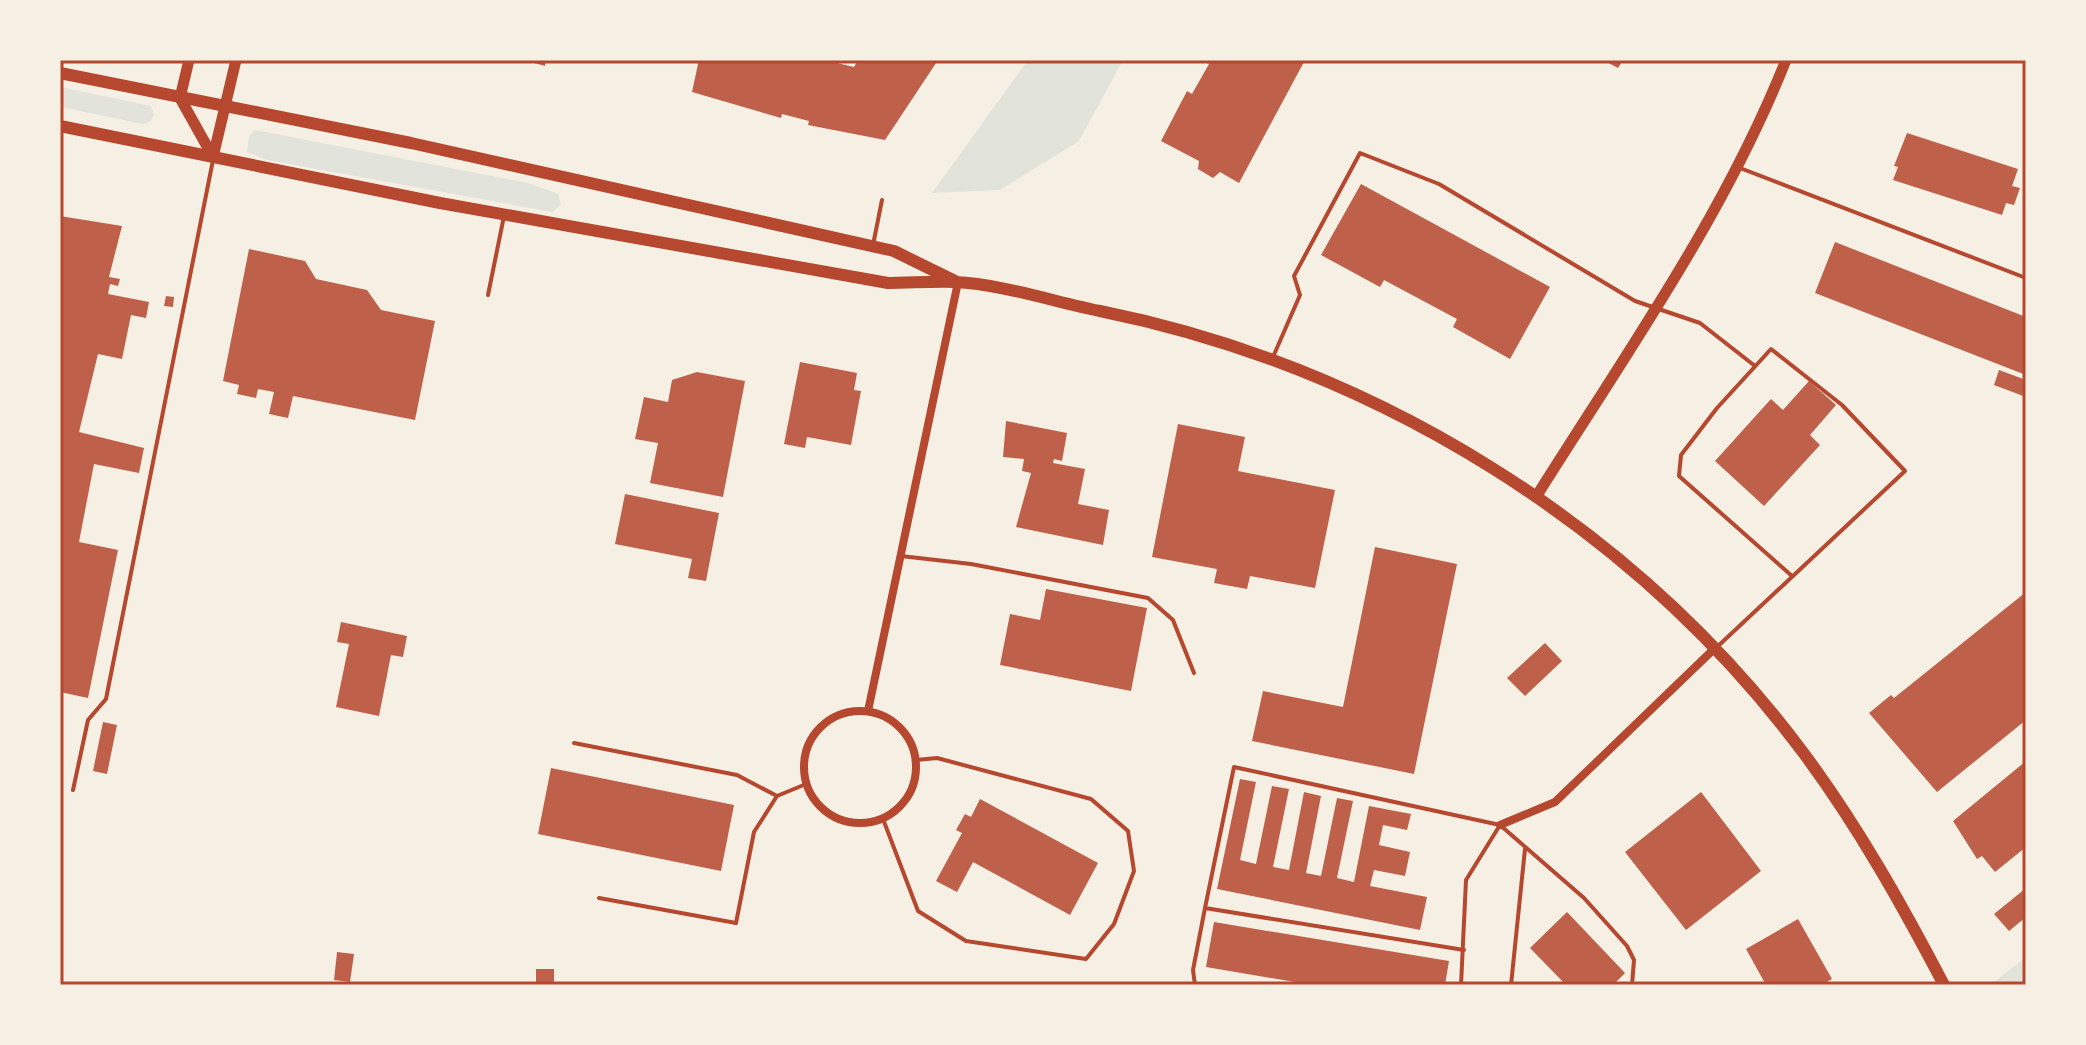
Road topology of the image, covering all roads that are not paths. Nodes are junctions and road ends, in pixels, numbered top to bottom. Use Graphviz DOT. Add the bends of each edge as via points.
graph roads {
  1 [pos="189,60"];
  2 [pos="236,60"];
  3 [pos="1786,60"];
  4 [pos="60,73"];
  5 [pos="180,98"];
  6 [pos="225,105"];
  7 [pos="60,126"];
  8 [pos="213,157"];
  9 [pos="1738,167"];
  10 [pos="882,200"];
  11 [pos="504,214"];
  12 [pos="873,246"];
  13 [pos="2026,278"];
  14 [pos="958,282"];
  15 [pos="488,295"];
  16 [pos="1655,309"];
  17 [pos="1272,359"];
  18 [pos="1755,366"];
  19 [pos="1536,497"];
  20 [pos="901,556"];
  21 [pos="1792,576"];
  22 [pos="1715,648"];
  23 [pos="1194,673"];
  24 [pos="868,711"];
  25 [pos="574,743"];
  26 [pos="916,760"];
  27 [pos="806,784"];
  28 [pos="73,790"];
  29 [pos="777,796"];
  30 [pos="883,819"];
  31 [pos="1500,825"];
  32 [pos="1525,849"];
  33 [pos="599,898"];
  34 [pos="1205,908"];
  35 [pos="1464,950"];
  36 [pos="1195,985"];
  37 [pos="1461,985"];
  38 [pos="1511,985"];
  39 [pos="1632,985"];
  40 [pos="1944,985"];
  1 -- 5 [label="street"];
  2 -- 6 [label="street"];
  3 -- 9 [label="street"];
  4 -- 5 [label="main road"];
  5 -- 6 [label="main road"];
  5 -- 8 [label="street"];
  6 -- 8 [label="street"];
  6 -- 12 [label="main road"];
  7 -- 8 [label="main road"];
  8 -- 11 [label="main road"];
  8 -- 28 [label="lane" via="106,699 88,720"];
  9 -- 13 [label="lane"];
  9 -- 16 [label="street"];
  10 -- 12 [label="lane"];
  11 -- 14 [label="main road" via="888,283"];
  11 -- 15 [label="lane"];
  12 -- 14 [label="main road"];
  14 -- 17 [label="main road" via="1133,318"];
  14 -- 20 [label="street"];
  16 -- 17 [label="lane" via="1439,184 1360,153 1294,276 1300,295"];
  16 -- 18 [label="lane" via="1700,323"];
  16 -- 19 [label="street"];
  17 -- 19 [label="main road" via="1411,420"];
  18 -- 21 [label="lane" via="1681,455 1679,476"];
  18 -- 21 [label="lane" via="1771,349 1842,405 1905,471"];
  19 -- 22 [label="main road" via="1609,551"];
  20 -- 23 [label="lane" via="1148,598 1173,620"];
  20 -- 24 [label="street"];
  21 -- 22 [label="lane"];
  22 -- 31 [label="street" via="1555,802"];
  22 -- 40 [label="main road" via="1803,752 1847,815"];
  24 -- 26 [label="street" via="900,727"];
  24 -- 27 [label="street" via="831,719 817,731 805,756"];
  25 -- 29 [label="lane" via="737,775"];
  26 -- 30 [label="street" via="909,795"];
  26 -- 30 [label="lane" via="937,758 1091,799 1128,831 1134,871 1114,924 1086,959 966,941 918,911"];
  27 -- 29 [label="lane"];
  27 -- 30 [label="street" via="828,814 845,822"];
  29 -- 33 [label="lane" via="754,832 736,923"];
  31 -- 32 [label="lane"];
  31 -- 34 [label="lane" via="1234,767"];
  31 -- 35 [label="lane" via="1466,880"];
  32 -- 38 [label="lane"];
  32 -- 39 [label="lane" via="1584,898 1627,946 1634,960"];
  34 -- 35 [label="lane"];
  34 -- 36 [label="lane"];
  35 -- 37 [label="lane"];
}
